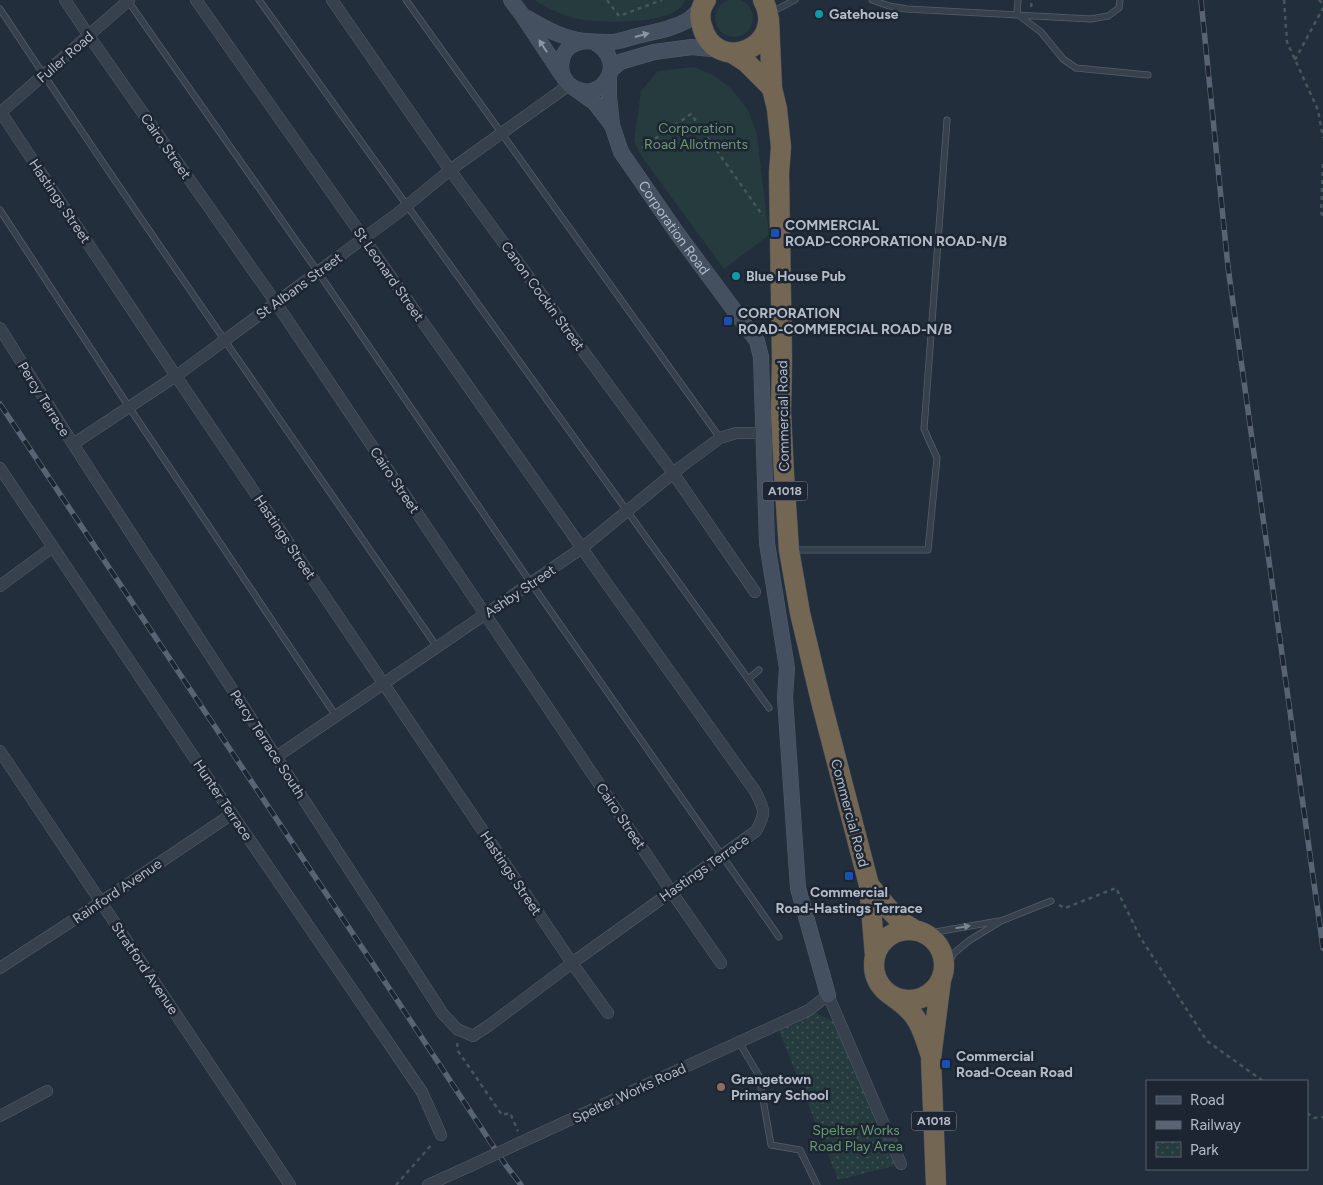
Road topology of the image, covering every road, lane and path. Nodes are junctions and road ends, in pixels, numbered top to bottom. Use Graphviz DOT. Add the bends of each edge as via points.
graph roads {
  1 [pos="65,0"];
  2 [pos="128,0"];
  3 [pos="196,0"];
  4 [pos="259,0"];
  5 [pos="332,0"];
  6 [pos="406,0"];
  7 [pos="511,0"];
  8 [pos="607,0"];
  9 [pos="662,0"];
  10 [pos="795,0"];
  11 [pos="872,0"];
  12 [pos="1018,0"];
  13 [pos="1120,0"];
  14 [pos="1284,0"];
  15 [pos="1320,0"];
  16 [pos="704,4"];
  17 [pos="1323,4"];
  18 [pos="1323,8"];
  19 [pos="0,9"];
  20 [pos="767,11"];
  21 [pos="1017,14"];
  22 [pos="523,16"];
  23 [pos="88,36"];
  24 [pos="590,42"];
  25 [pos="726,51"];
  26 [pos="1295,60"];
  27 [pos="610,74"];
  28 [pos="44,75"];
  29 [pos="1148,75"];
  30 [pos="569,83"];
  31 [pos="772,88"];
  32 [pos="0,112"];
  33 [pos="947,120"];
  34 [pos="612,125"];
  35 [pos="502,133"];
  36 [pos="1323,138"];
  37 [pos="642,148"];
  38 [pos="1323,164"];
  39 [pos="450,170"];
  40 [pos="1322,194"];
  41 [pos="408,205"];
  42 [pos="0,210"];
  43 [pos="1323,218"];
  44 [pos="780,219"];
  45 [pos="363,239"];
  46 [pos="318,272"];
  47 [pos="276,303"];
  48 [pos="745,325"];
  49 [pos="0,328"];
  50 [pos="225,340"];
  51 [pos="176,376"];
  52 [pos="129,407"];
  53 [pos="762,433"];
  54 [pos="720,438"];
  55 [pos="72,444"];
  56 [pos="0,468"];
  57 [pos="674,473"];
  58 [pos="627,511"];
  59 [pos="54,547"];
  60 [pos="582,548"];
  61 [pos="789,550"];
  62 [pos="531,583"];
  63 [pos="0,586"];
  64 [pos="755,592"];
  65 [pos="485,614"];
  66 [pos="437,647"];
  67 [pos="759,670"];
  68 [pos="748,679"];
  69 [pos="384,684"];
  70 [pos="769,708"];
  71 [pos="336,716"];
  72 [pos="0,750"];
  73 [pos="276,757"];
  74 [pos="232,814"];
  75 [pos="722,856"];
  76 [pos="869,885"];
  77 [pos="671,891"];
  78 [pos="1051,901"];
  79 [pos="101,902"];
  80 [pos="1001,921"];
  81 [pos="921,932"];
  82 [pos="778,937"];
  83 [pos="875,955"];
  84 [pos="572,963"];
  85 [pos="721,963"];
  86 [pos="0,968"];
  87 [pos="942,975"];
  88 [pos="886,992"];
  89 [pos="828,995"];
  90 [pos="608,1012"];
  91 [pos="457,1028"];
  92 [pos="473,1036"];
  93 [pos="739,1042"];
  94 [pos="931,1058"];
  95 [pos="1262,1080"];
  96 [pos="47,1091"];
  97 [pos="1308,1114"];
  98 [pos="0,1116"];
  99 [pos="1323,1117"];
  100 [pos="441,1135"];
  101 [pos="519,1143"];
  102 [pos="902,1164"];
  103 [pos="290,1185"];
  104 [pos="396,1185"];
  105 [pos="428,1185"];
  106 [pos="817,1185"];
  107 [pos="936,1185"];
  1 -- 23 [label="street, Cairo Street"];
  2 -- 23 [label="street, Fuller Road"];
  2 -- 46 [label="lane"];
  3 -- 45 [label="street, St Leonard Street"];
  4 -- 41 [label="lane"];
  5 -- 39 [label="street, Canon Cockin Street"];
  6 -- 35 [label="lane"];
  7 -- 22 [label="street, Corporation Road"];
  8 -- 9 [label="path" via="619,16"];
  10 -- 20 [label="lane"];
  11 -- 21 [label="lane" via="907,9"];
  12 -- 21 [label="lane"];
  13 -- 21 [label="lane" via="1119,8 1108,16 1091,19"];
  14 -- 26 [label="path" via="1287,42"];
  15 -- 17 [label="path"];
  24 -- 16 [label="street, Corporation Road, one-way" via="613,42 672,27 688,20"];
  16 -- 25 [label="highway" via="700,19 704,34 712,44"];
  18 -- 26 [label="path"];
  19 -- 28 [label="lane"];
  20 -- 25 [label="highway" via="766,31 759,42 749,50"];
  20 -- 31 [label="highway, Commercial Road / A1018"];
  21 -- 29 [label="lane" via="1041,32 1063,59 1076,68"];
  22 -- 24 [label="street, Corporation Road" via="553,33"];
  30 -- 22 [label="street, Corporation Road, one-way"];
  23 -- 28 [label="street, Fuller Road"];
  23 -- 47 [label="street, Cairo Street"];
  24 -- 27 [label="street, Corporation Road" via="608,54"];
  24 -- 30 [label="street, Corporation Road" via="576,43 562,56 561,65"];
  25 -- 27 [label="street" via="692,47 654,52 620,62"];
  25 -- 31 [label="highway" via="746,62"];
  26 -- 36 [label="path" via="1318,110"];
  27 -- 30 [label="street" via="596,90 586,92"];
  27 -- 34 [label="street, Corporation Road"];
  28 -- 32 [label="street, Fuller Road"];
  28 -- 50 [label="lane"];
  30 -- 34 [label="street, Corporation Road" via="595,103"];
  30 -- 35 [label="street, St Albans Street"];
  31 -- 44 [label="highway, Commercial Road / A1018" via="781,147"];
  32 -- 51 [label="street, Hastings Street"];
  33 -- 61 [label="lane" via="924,429 937,458 928,550"];
  34 -- 48 [label="street, Corporation Road" via="621,152"];
  35 -- 39 [label="street, St Albans Street"];
  35 -- 54 [label="lane"];
  37 -- 44 [label="path" via="691,114 765,220"];
  38 -- 40 [label="path"];
  39 -- 41 [label="street, St Albans Street"];
  39 -- 57 [label="street, Canon Cockin Street"];
  40 -- 43 [label="path"];
  41 -- 45 [label="street, St Albans Street"];
  41 -- 58 [label="lane"];
  42 -- 52 [label="lane"];
  44 -- 61 [label="highway, Commercial Road / A1018" via="781,412"];
  45 -- 46 [label="street, St Albans Street"];
  45 -- 60 [label="street, St Leonard Street"];
  46 -- 47 [label="street, St Albans Street"];
  46 -- 62 [label="lane"];
  47 -- 50 [label="street, St Albans Street"];
  47 -- 65 [label="street, Cairo Street"];
  48 -- 53 [label="street, Commercial Road" via="757,341 761,357"];
  49 -- 55 [label="street, Percy Terrace"];
  50 -- 51 [label="street, St Albans Street"];
  50 -- 66 [label="lane"];
  51 -- 52 [label="street, St Albans Street"];
  51 -- 69 [label="street, Hastings Street"];
  52 -- 55 [label="street, St Albans Street"];
  52 -- 71 [label="lane"];
  53 -- 54 [label="street, Ashby Street" via="736,433"];
  53 -- 89 [label="street, Commercial Road" via="767,543 788,668 785,698 798,888"];
  54 -- 57 [label="street, Ashby Street"];
  55 -- 73 [label="street, Percy Terrace South"];
  56 -- 59 [label="street, Hunter Terrace"];
  57 -- 58 [label="street, Ashby Street"];
  57 -- 64 [label="street, Canon Cockin Street"];
  58 -- 60 [label="street, Ashby Street"];
  58 -- 68 [label="lane"];
  59 -- 63 [label="street"];
  59 -- 74 [label="street, Hunter Terrace"];
  60 -- 62 [label="street, Ashby Street"];
  60 -- 75 [label="street, Hastings Terrace" via="755,790 764,808 763,820 756,832"];
  61 -- 76 [label="highway, Commercial Road / A1018" via="814,675"];
  62 -- 65 [label="street, Ashby Street"];
  62 -- 75 [label="lane"];
  65 -- 66 [label="street, Ashby Street"];
  65 -- 77 [label="street, Cairo Street"];
  66 -- 69 [label="street, Ashby Street"];
  67 -- 68 [label="lane"];
  68 -- 70 [label="lane"];
  69 -- 71 [label="street, Ashby Street"];
  69 -- 84 [label="street, Hastings Street"];
  71 -- 73 [label="street, Ashby Street"];
  72 -- 79 [label="street, Stratford Avenue"];
  73 -- 91 [label="street, Percy Terrace South" via="444,1014"];
  74 -- 79 [label="street, Rainford Avenue"];
  74 -- 100 [label="street, Hunter Terrace" via="422,1092"];
  75 -- 77 [label="street, Hastings Terrace"];
  75 -- 82 [label="lane"];
  76 -- 81 [label="highway, Commercial Road / A1018" via="895,917"];
  76 -- 83 [label="highway, Commercial Road / A1018"];
  77 -- 84 [label="street, Hastings Terrace"];
  77 -- 85 [label="street, Cairo Street"];
  78 -- 80 [label="lane"];
  78 -- 95 [label="path" via="1065,908 1116,888 1140,937 1207,1042"];
  79 -- 86 [label="street, Rainford Avenue"];
  79 -- 103 [label="street, Stratford Avenue"];
  81 -- 80 [label="lane, one-way"];
  80 -- 87 [label="lane" via="954,953"];
  81 -- 83 [label="highway" via="899,931 888,937"];
  81 -- 87 [label="highway" via="939,947 944,963"];
  83 -- 88 [label="highway" via="875,975"];
  84 -- 90 [label="street, Hastings Street"];
  84 -- 92 [label="street, Hastings Terrace"];
  87 -- 88 [label="highway" via="936,988 926,996 910,1000"];
  87 -- 94 [label="highway, A1018"];
  88 -- 94 [label="highway, A1018" via="915,1017"];
  89 -- 93 [label="street, Spelter Works Road" via="809,1010"];
  89 -- 102 [label="street"];
  91 -- 92 [label="street, Percy Terrace South"];
  91 -- 101 [label="path" via="458,1051 502,1115 510,1112"];
  93 -- 101 [label="street, Spelter Works Road"];
  93 -- 106 [label="lane" via="759,1076 771,1145 800,1150"];
  94 -- 107 [label="highway, A1018"];
  96 -- 98 [label="street"];
  97 -- 99 [label="path" via="1314,1118"];
  100 -- 104 [label="path"];
  101 -- 105 [label="street, Spelter Works Road, bridge"];
}
